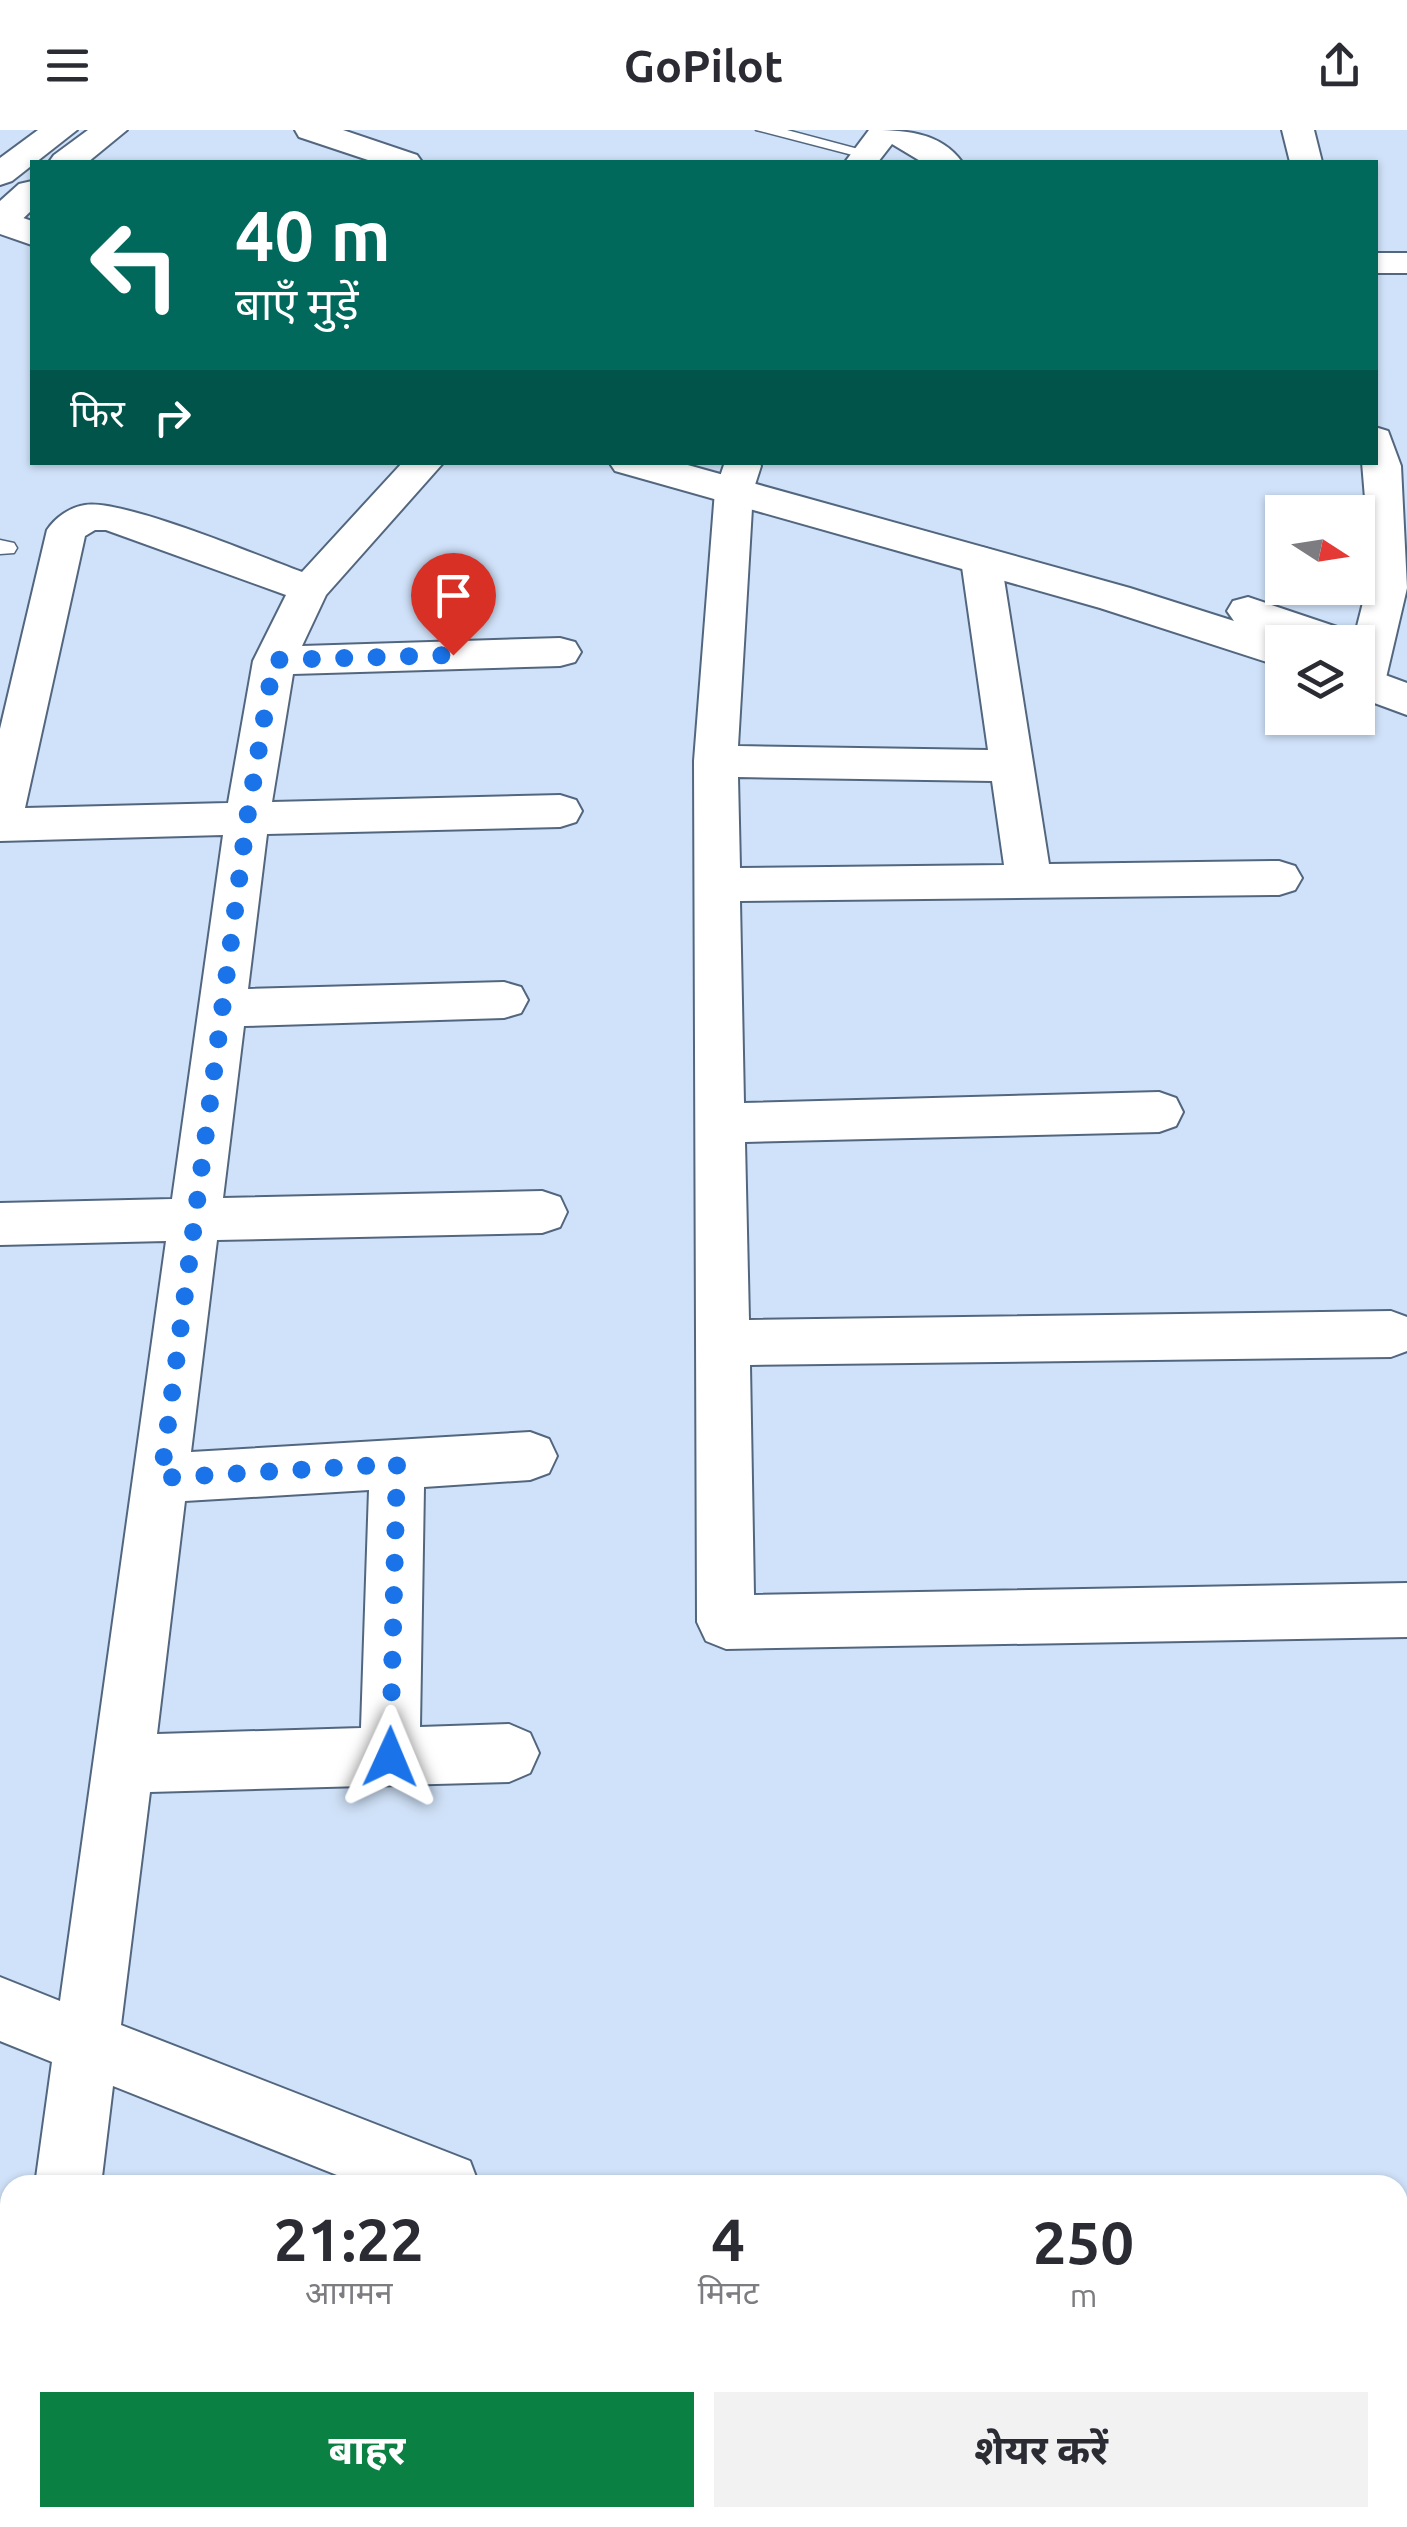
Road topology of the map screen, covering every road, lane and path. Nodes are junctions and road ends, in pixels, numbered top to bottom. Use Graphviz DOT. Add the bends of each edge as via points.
graph roads {
  1 [pos="60,130"];
  2 [pos="110,130"];
  3 [pos="311,130"];
  4 [pos="765,130"];
  5 [pos="1298,130"];
  6 [pos="877,144"];
  7 [pos="69,160"];
  8 [pos="399,160"];
  9 [pos="937,160"];
  10 [pos="1306,160"];
  11 [pos="0,174"];
  12 [pos="30,194"];
  13 [pos="0,220"];
  14 [pos="30,233"];
  15 [pos="0,252"];
  16 [pos="1407,262"];
  17 [pos="1378,263"];
  18 [pos="30,264"];
  19 [pos="1378,451"];
  20 [pos="422,465"];
  21 [pos="658,465"];
  22 [pos="734,473"];
  23 [pos="981,560"];
  24 [pos="309,589"];
  25 [pos="1276,625"];
  26 [pos="1375,630"];
  27 [pos="1265,646"];
  28 [pos="560,652"];
  29 [pos="274,660"];
  30 [pos="1375,671"];
  31 [pos="1407,700"];
  32 [pos="716,761"];
  33 [pos="1010,766"];
  34 [pos="560,811"];
  35 [pos="247,819"];
  36 [pos="0,824"];
  37 [pos="1278,878"];
  38 [pos="1029,881"];
  39 [pos="718,885"];
  40 [pos="504,1000"];
  41 [pos="222,1008"];
  42 [pos="1158,1112"];
  43 [pos="720,1123"];
  44 [pos="542,1212"];
  45 [pos="195,1219"];
  46 [pos="0,1224"];
  47 [pos="1391,1334"];
  48 [pos="722,1343"];
  49 [pos="530,1456"];
  50 [pos="397,1464"];
  51 [pos="161,1478"];
  52 [pos="1407,1610"];
  53 [pos="509,1753"];
  54 [pos="390,1757"];
  55 [pos="124,1764"];
  56 [pos="0,2009"];
  57 [pos="86,2044"];
  58 [pos="383,2172"];
  59 [pos="69,2175"];
  1 -- 11 [label="main road"];
  2 -- 7 [label="main road"];
  3 -- 8 [label="street"];
  4 -- 6 [label="lane"];
  5 -- 10 [label="street"];
  6 -- 9 [label="street"];
  12 -- 13 [label="main road"];
  13 -- 14 [label="main road"];
  15 -- 18 [label="main road"];
  16 -- 17 [label="street"];
  19 -- 26 [label="street" via="1391,571"];
  20 -- 24 [label="street"];
  21 -- 22 [label="main road"];
  22 -- 23 [label="main road"];
  22 -- 25 [label="main road" via="1212,598"];
  22 -- 32 [label="street"];
  23 -- 27 [label="main road"];
  23 -- 33 [label="street"];
  24 -- 29 [label="street"];
  24 -- 36 [label="street" via="110,518 87,517 67,530"];
  28 -- 29 [label="street"];
  29 -- 35 [label="street"];
  30 -- 31 [label="main road"];
  32 -- 33 [label="street"];
  32 -- 39 [label="street"];
  33 -- 38 [label="street"];
  34 -- 35 [label="street"];
  35 -- 36 [label="street"];
  35 -- 41 [label="street"];
  37 -- 38 [label="street"];
  38 -- 39 [label="street"];
  39 -- 43 [label="street"];
  40 -- 41 [label="street"];
  41 -- 45 [label="street"];
  42 -- 43 [label="street"];
  43 -- 48 [label="street"];
  44 -- 45 [label="street"];
  45 -- 46 [label="street"];
  45 -- 51 [label="street"];
  47 -- 48 [label="street"];
  48 -- 52 [label="street" via="726,1622"];
  49 -- 50 [label="street"];
  50 -- 51 [label="street"];
  50 -- 54 [label="street"];
  51 -- 55 [label="street"];
  53 -- 54 [label="street"];
  54 -- 55 [label="street"];
  55 -- 57 [label="street"];
  56 -- 57 [label="street"];
  57 -- 58 [label="street"];
  57 -- 59 [label="street"];
}
